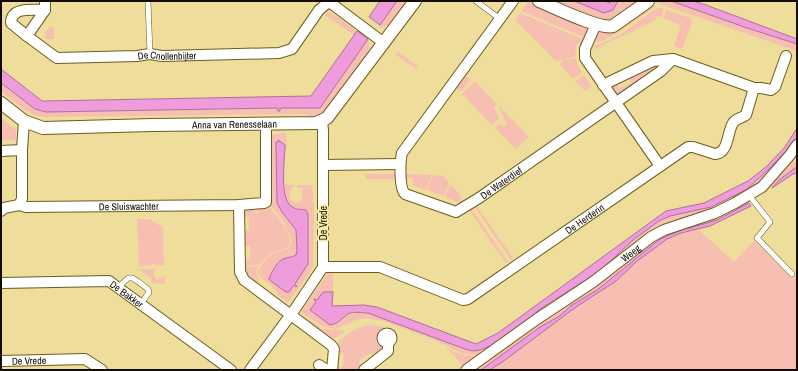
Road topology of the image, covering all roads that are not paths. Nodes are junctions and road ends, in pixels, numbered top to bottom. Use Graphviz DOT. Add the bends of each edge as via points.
graph roads {
  1 [pos="148,1"];
  2 [pos="329,1"];
  3 [pos="415,1"];
  4 [pos="476,1"];
  5 [pos="513,1"];
  6 [pos="539,1"];
  7 [pos="648,1"];
  8 [pos="45,6"];
  9 [pos="500,18"];
  10 [pos="596,24"];
  11 [pos="27,36"];
  12 [pos="384,43"];
  13 [pos="150,54"];
  14 [pos="786,56"];
  15 [pos="673,59"];
  16 [pos="603,85"];
  17 [pos="754,88"];
  18 [pos="1,103"];
  19 [pos="616,103"];
  20 [pos="24,122"];
  21 [pos="322,122"];
  22 [pos="266,124"];
  23 [pos="797,145"];
  24 [pos="22,150"];
  25 [pos="1,151"];
  26 [pos="400,164"];
  27 [pos="323,165"];
  28 [pos="660,166"];
  29 [pos="748,194"];
  30 [pos="19,205"];
  31 [pos="239,205"];
  32 [pos="1,211"];
  33 [pos="323,267"];
  34 [pos="792,274"];
  35 [pos="1,283"];
  36 [pos="118,288"];
  37 [pos="140,304"];
  38 [pos="291,314"];
  39 [pos="388,342"];
  40 [pos="1,361"];
  41 [pos="102,370"];
  42 [pos="231,370"];
  43 [pos="250,370"];
  44 [pos="332,370"];
  45 [pos="364,370"];
  46 [pos="466,370"];
  1 -- 13 [label="lane"];
  2 -- 12 [label="street"];
  2 -- 13 [label="street, De Cnollenbijter" via="292,49 279,53 162,56"];
  3 -- 12 [label="street"];
  4 -- 9 [label="lane"];
  5 -- 9 [label="street, De Waterdief"];
  6 -- 10 [label="street"];
  7 -- 10 [label="street" via="612,27"];
  8 -- 11 [label="street"];
  8 -- 11 [label="street, De Cnollenbijter" via="22,10 11,18 12,23"];
  9 -- 26 [label="street, De Waterdief" via="402,153"];
  10 -- 16 [label="street" via="585,49 585,55"];
  11 -- 13 [label="street, De Cnollenbijter" via="57,58"];
  12 -- 21 [label="street"];
  14 -- 17 [label="street" via="775,87 771,90"];
  15 -- 16 [label="street" via="653,61"];
  15 -- 17 [label="street"];
  15 -- 19 [label="street, De Waterdief" via="661,71"];
  16 -- 19 [label="street"];
  17 -- 28 [label="street, De Herderin" via="746,115 733,122 724,150 715,154 688,147"];
  18 -- 20 [label="street, Anna van Renesselaan"];
  19 -- 26 [label="street, De Waterdief" via="456,212 405,194"];
  19 -- 28 [label="street"];
  20 -- 22 [label="street, Anna van Renesselaan" via="43,128"];
  20 -- 24 [label="street"];
  21 -- 22 [label="street, Anna van Renesselaan"];
  21 -- 27 [label="street, De Vrede"];
  22 -- 31 [label="street, De Sluiswachter" via="266,202"];
  23 -- 29 [label="street, Weeg" via="762,187"];
  24 -- 25 [label="street"];
  24 -- 30 [label="street" via="22,199"];
  26 -- 27 [label="street"];
  27 -- 33 [label="street, De Vrede"];
  28 -- 33 [label="street, De Herderin" via="468,299 463,300 380,267"];
  29 -- 34 [label="lane" via="770,222 757,238"];
  29 -- 46 [label="street, Weeg" via="715,213 651,237 593,282"];
  30 -- 31 [label="street, De Sluiswachter" via="26,208"];
  30 -- 32 [label="street"];
  31 -- 38 [label="street" via="241,276"];
  33 -- 38 [label="street"];
  35 -- 36 [label="street, De Bakker" via="109,281"];
  36 -- 37 [label="street, De Bakker"];
  36 -- 37 [label="lane" via="128,277 133,278 149,292"];
  37 -- 42 [label="street, De Bakker"];
  38 -- 43 [label="street"];
  38 -- 44 [label="street" via="334,349"];
  39 -- 45 [label="street" via="388,351"];
  40 -- 41 [label="street, De Vrede" via="85,360"];
}
